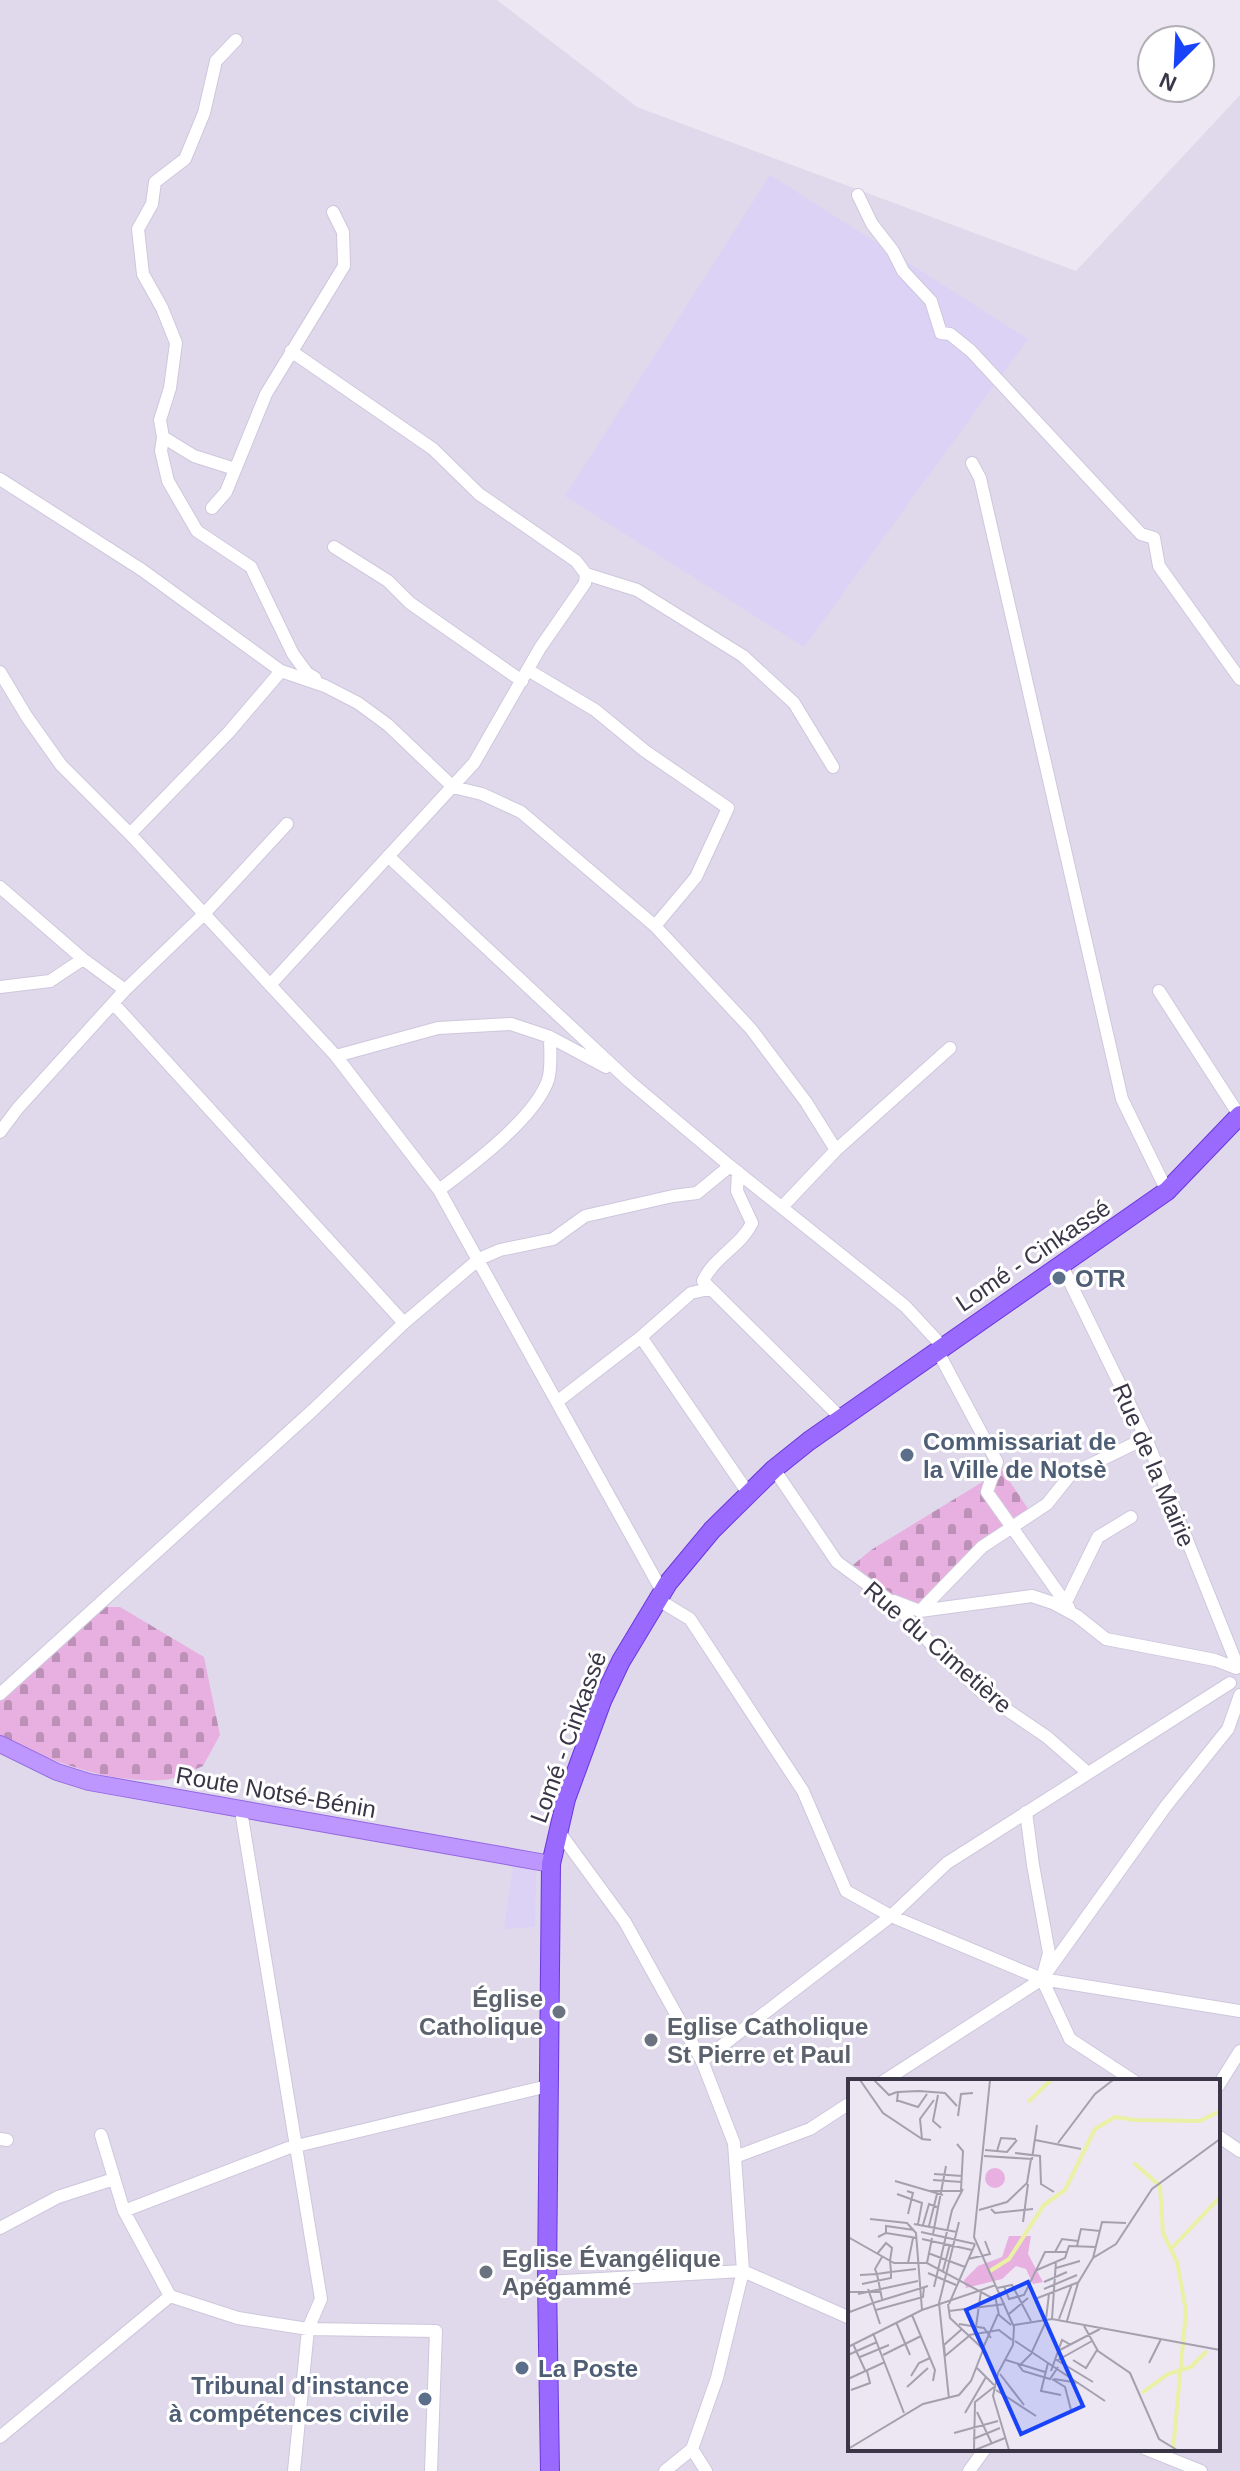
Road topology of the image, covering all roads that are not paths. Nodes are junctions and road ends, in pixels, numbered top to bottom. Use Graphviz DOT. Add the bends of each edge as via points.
graph roads {
  1 [pos="236,40"];
  2 [pos="858,195"];
  3 [pos="333,212"];
  4 [pos="291,351"];
  5 [pos="163,437"];
  6 [pos="972,463"];
  7 [pos="235,469"];
  8 [pos="0,479"];
  9 [pos="212,508"];
  10 [pos="334,547"];
  11 [pos="586,574"];
  12 [pos="281,671"];
  13 [pos="0,672"];
  14 [pos="525,676"];
  15 [pos="1240,679"];
  16 [pos="325,686"];
  17 [pos="833,767"];
  18 [pos="453,787"];
  19 [pos="287,824"];
  20 [pos="130,834"];
  21 [pos="388,856"];
  22 [pos="0,887"];
  23 [pos="203,915"];
  24 [pos="655,926"];
  25 [pos="83,959"];
  26 [pos="270,985"];
  27 [pos="0,987"];
  28 [pos="125,990"];
  29 [pos="1159,991"];
  30 [pos="113,1003"];
  31 [pos="550,1037"];
  32 [pos="950,1048"];
  33 [pos="336,1056"];
  34 [pos="629,1081"];
  35 [pos="0,1108"];
  36 [pos="18,1108"];
  37 [pos="1240,1115"];
  38 [pos="0,1132"];
  39 [pos="836,1150"];
  40 [pos="734,1169"];
  41 [pos="439,1190"];
  42 [pos="1167,1191"];
  43 [pos="782,1207"];
  44 [pos="479,1259"];
  45 [pos="1062,1266"];
  46 [pos="709,1289"];
  47 [pos="404,1323"];
  48 [pos="641,1337"];
  49 [pos="940,1348"];
  50 [pos="558,1401"];
  51 [pos="841,1418"];
  52 [pos="1146,1438"];
  53 [pos="774,1469"];
  54 [pos="748,1493"];
  55 [pos="1131,1517"];
  56 [pos="1012,1527"];
  57 [pos="660,1595"];
  58 [pos="887,1598"];
  59 [pos="1065,1604"];
  60 [pos="920,1611"];
  61 [pos="1077,1616"];
  62 [pos="1238,1667"];
  63 [pos="1237,1690"];
  64 [pos="0,1694"];
  65 [pos="0,1744"];
  66 [pos="1088,1773"];
  67 [pos="241,1811"];
  68 [pos="1026,1812"];
  69 [pos="557,1829"];
  70 [pos="551,1864"];
  71 [pos="891,1916"];
  72 [pos="1042,1979"];
  73 [pos="1240,2011"];
  74 [pos="1240,2051"];
  75 [pos="702,2061"];
  76 [pos="887,2079"];
  77 [pos="1131,2079"];
  78 [pos="1220,2083"];
  79 [pos="548,2086"];
  80 [pos="848,2104"];
  81 [pos="101,2135"];
  82 [pos="1220,2137"];
  83 [pos="298,2146"];
  84 [pos="1240,2151"];
  85 [pos="735,2157"];
  86 [pos="114,2179"];
  87 [pos="124,2211"];
  88 [pos="0,2228"];
  89 [pos="743,2271"];
  90 [pos="547,2282"];
  91 [pos="170,2296"];
  92 [pos="848,2317"];
  93 [pos="308,2329"];
  94 [pos="0,2437"];
  95 [pos="692,2449"];
  96 [pos="984,2451"];
  97 [pos="1151,2451"];
  98 [pos="294,2471"];
  99 [pos="431,2471"];
  100 [pos="550,2471"];
  101 [pos="665,2471"];
  102 [pos="706,2471"];
  103 [pos="969,2471"];
  104 [pos="1201,2471"];
  1 -- 5 [label="street" via="216,61 204,113 185,159 155,182 152,204 138,229 143,274 176,343 160,420"];
  2 -- 15 [label="street" via="903,271 931,301 941,333 971,351 1141,534 1154,538 1159,566"];
  3 -- 4 [label="street" via="343,232 344,266"];
  4 -- 7 [label="street" via="266,394"];
  4 -- 11 [label="street" via="433,449 479,494 576,561"];
  5 -- 7 [label="street" via="194,456"];
  5 -- 16 [label="street" via="168,481 197,531 251,567 293,654"];
  6 -- 42 [label="street" via="980,478 1122,1099"];
  7 -- 9 [label="street"];
  8 -- 12 [label="street" via="142,570"];
  10 -- 14 [label="street"];
  11 -- 14 [label="street"];
  11 -- 17 [label="street" via="637,590 743,656 794,703"];
  12 -- 16 [label="street"];
  12 -- 20 [label="street"];
  13 -- 20 [label="street" via="61,765"];
  14 -- 18 [label="street" via="474,763"];
  14 -- 24 [label="street" via="595,710 728,808 696,877"];
  16 -- 18 [label="street" via="388,725"];
  18 -- 21 [label="street"];
  18 -- 24 [label="street" via="521,812"];
  19 -- 23 [label="street"];
  20 -- 23 [label="street"];
  21 -- 26 [label="street"];
  21 -- 34 [label="street"];
  22 -- 25 [label="street"];
  23 -- 26 [label="street"];
  23 -- 28 [label="street"];
  24 -- 39 [label="street" via="751,1029"];
  25 -- 27 [label="street" via="50,981"];
  25 -- 28 [label="street"];
  26 -- 33 [label="street"];
  28 -- 30 [label="street"];
  29 -- 37 [label="street"];
  30 -- 36 [label="street"];
  30 -- 47 [label="street"];
  31 -- 33 [label="street" via="511,1024 438,1028"];
  31 -- 34 [label="street"];
  31 -- 41 [label="street" via="549,1078 542,1094 480,1158"];
  32 -- 39 [label="street"];
  33 -- 41 [label="street"];
  34 -- 40 [label="street"];
  35 -- 36 [label="street"];
  36 -- 38 [label="street"];
  37 -- 42 [label="highway, Lomé - Cinkassé"];
  39 -- 43 [label="street"];
  40 -- 43 [label="street"];
  40 -- 44 [label="street" via="697,1193 585,1216 553,1239"];
  40 -- 46 [label="street" via="737,1191 752,1223 707,1272 703,1281"];
  41 -- 44 [label="street"];
  42 -- 45 [label="highway, Lomé - Cinkassé"];
  43 -- 49 [label="street" via="905,1306"];
  44 -- 47 [label="street"];
  44 -- 50 [label="street"];
  45 -- 49 [label="highway, Lomé - Cinkassé"];
  45 -- 52 [label="street, Rue de la Mairie"];
  46 -- 48 [label="street" via="691,1293"];
  46 -- 51 [label="street"];
  47 -- 64 [label="street"];
  48 -- 50 [label="street"];
  48 -- 54 [label="street"];
  49 -- 51 [label="highway, Lomé - Cinkassé"];
  49 -- 56 [label="street" via="997,1462 987,1492"];
  50 -- 57 [label="street"];
  51 -- 53 [label="highway, Lomé - Cinkassé"];
  52 -- 56 [label="street" via="1071,1474 1047,1504"];
  52 -- 62 [label="street, Rue de la Mairie"];
  53 -- 54 [label="highway, Lomé - Cinkassé"];
  53 -- 58 [label="street, Rue du Cimetière" via="837,1562"];
  54 -- 57 [label="highway, Lomé - Cinkassé"];
  55 -- 59 [label="street" via="1098,1537"];
  56 -- 59 [label="street"];
  56 -- 60 [label="street" via="982,1547"];
  57 -- 69 [label="highway, Lomé - Cinkassé" via="602,1701"];
  57 -- 71 [label="street" via="690,1619 803,1791 846,1891"];
  58 -- 60 [label="street"];
  58 -- 66 [label="street, Rue du Cimetière" via="985,1695"];
  59 -- 61 [label="street"];
  60 -- 61 [label="street" via="1032,1596"];
  61 -- 62 [label="street" via="1106,1639"];
  62 -- 63 [label="street" via="1231,1674"];
  63 -- 66 [label="street"];
  63 -- 72 [label="street" via="1228,1729"];
  65 -- 67 [label="main road, Route Notsé-Bénin" via="89,1782"];
  66 -- 68 [label="street"];
  67 -- 70 [label="main road, Route Notsé-Bénin"];
  67 -- 83 [label="street"];
  68 -- 71 [label="street" via="947,1863"];
  68 -- 72 [label="street" via="1049,1953"];
  69 -- 70 [label="highway, Lomé - Cinkassé"];
  69 -- 75 [label="street" via="625,1922"];
  70 -- 79 [label="highway, Lomé - Cinkassé"];
  71 -- 72 [label="street"];
  71 -- 75 [label="street"];
  72 -- 73 [label="street"];
  72 -- 76 [label="street"];
  72 -- 77 [label="street" via="1070,2039"];
  74 -- 78 [label="street"];
  75 -- 85 [label="street"];
  79 -- 83 [label="street"];
  79 -- 90 [label="highway, Lomé - Cinkassé"];
  80 -- 85 [label="street" via="810,2129"];
  81 -- 86 [label="street"];
  82 -- 84 [label="street"];
  83 -- 87 [label="street"];
  83 -- 93 [label="street" via="321,2299"];
  85 -- 89 [label="street"];
  86 -- 87 [label="street"];
  86 -- 88 [label="street" via="58,2197"];
  87 -- 91 [label="street"];
  89 -- 90 [label="street"];
  89 -- 92 [label="street"];
  89 -- 95 [label="street" via="717,2378"];
  90 -- 100 [label="highway, Lomé - Cinkassé"];
  91 -- 93 [label="street" via="238,2318"];
  91 -- 94 [label="street"];
  93 -- 98 [label="street"];
  93 -- 99 [label="street" via="436,2331"];
  95 -- 101 [label="street"];
  95 -- 102 [label="street"];
  96 -- 103 [label="street"];
  97 -- 104 [label="street"];
}
